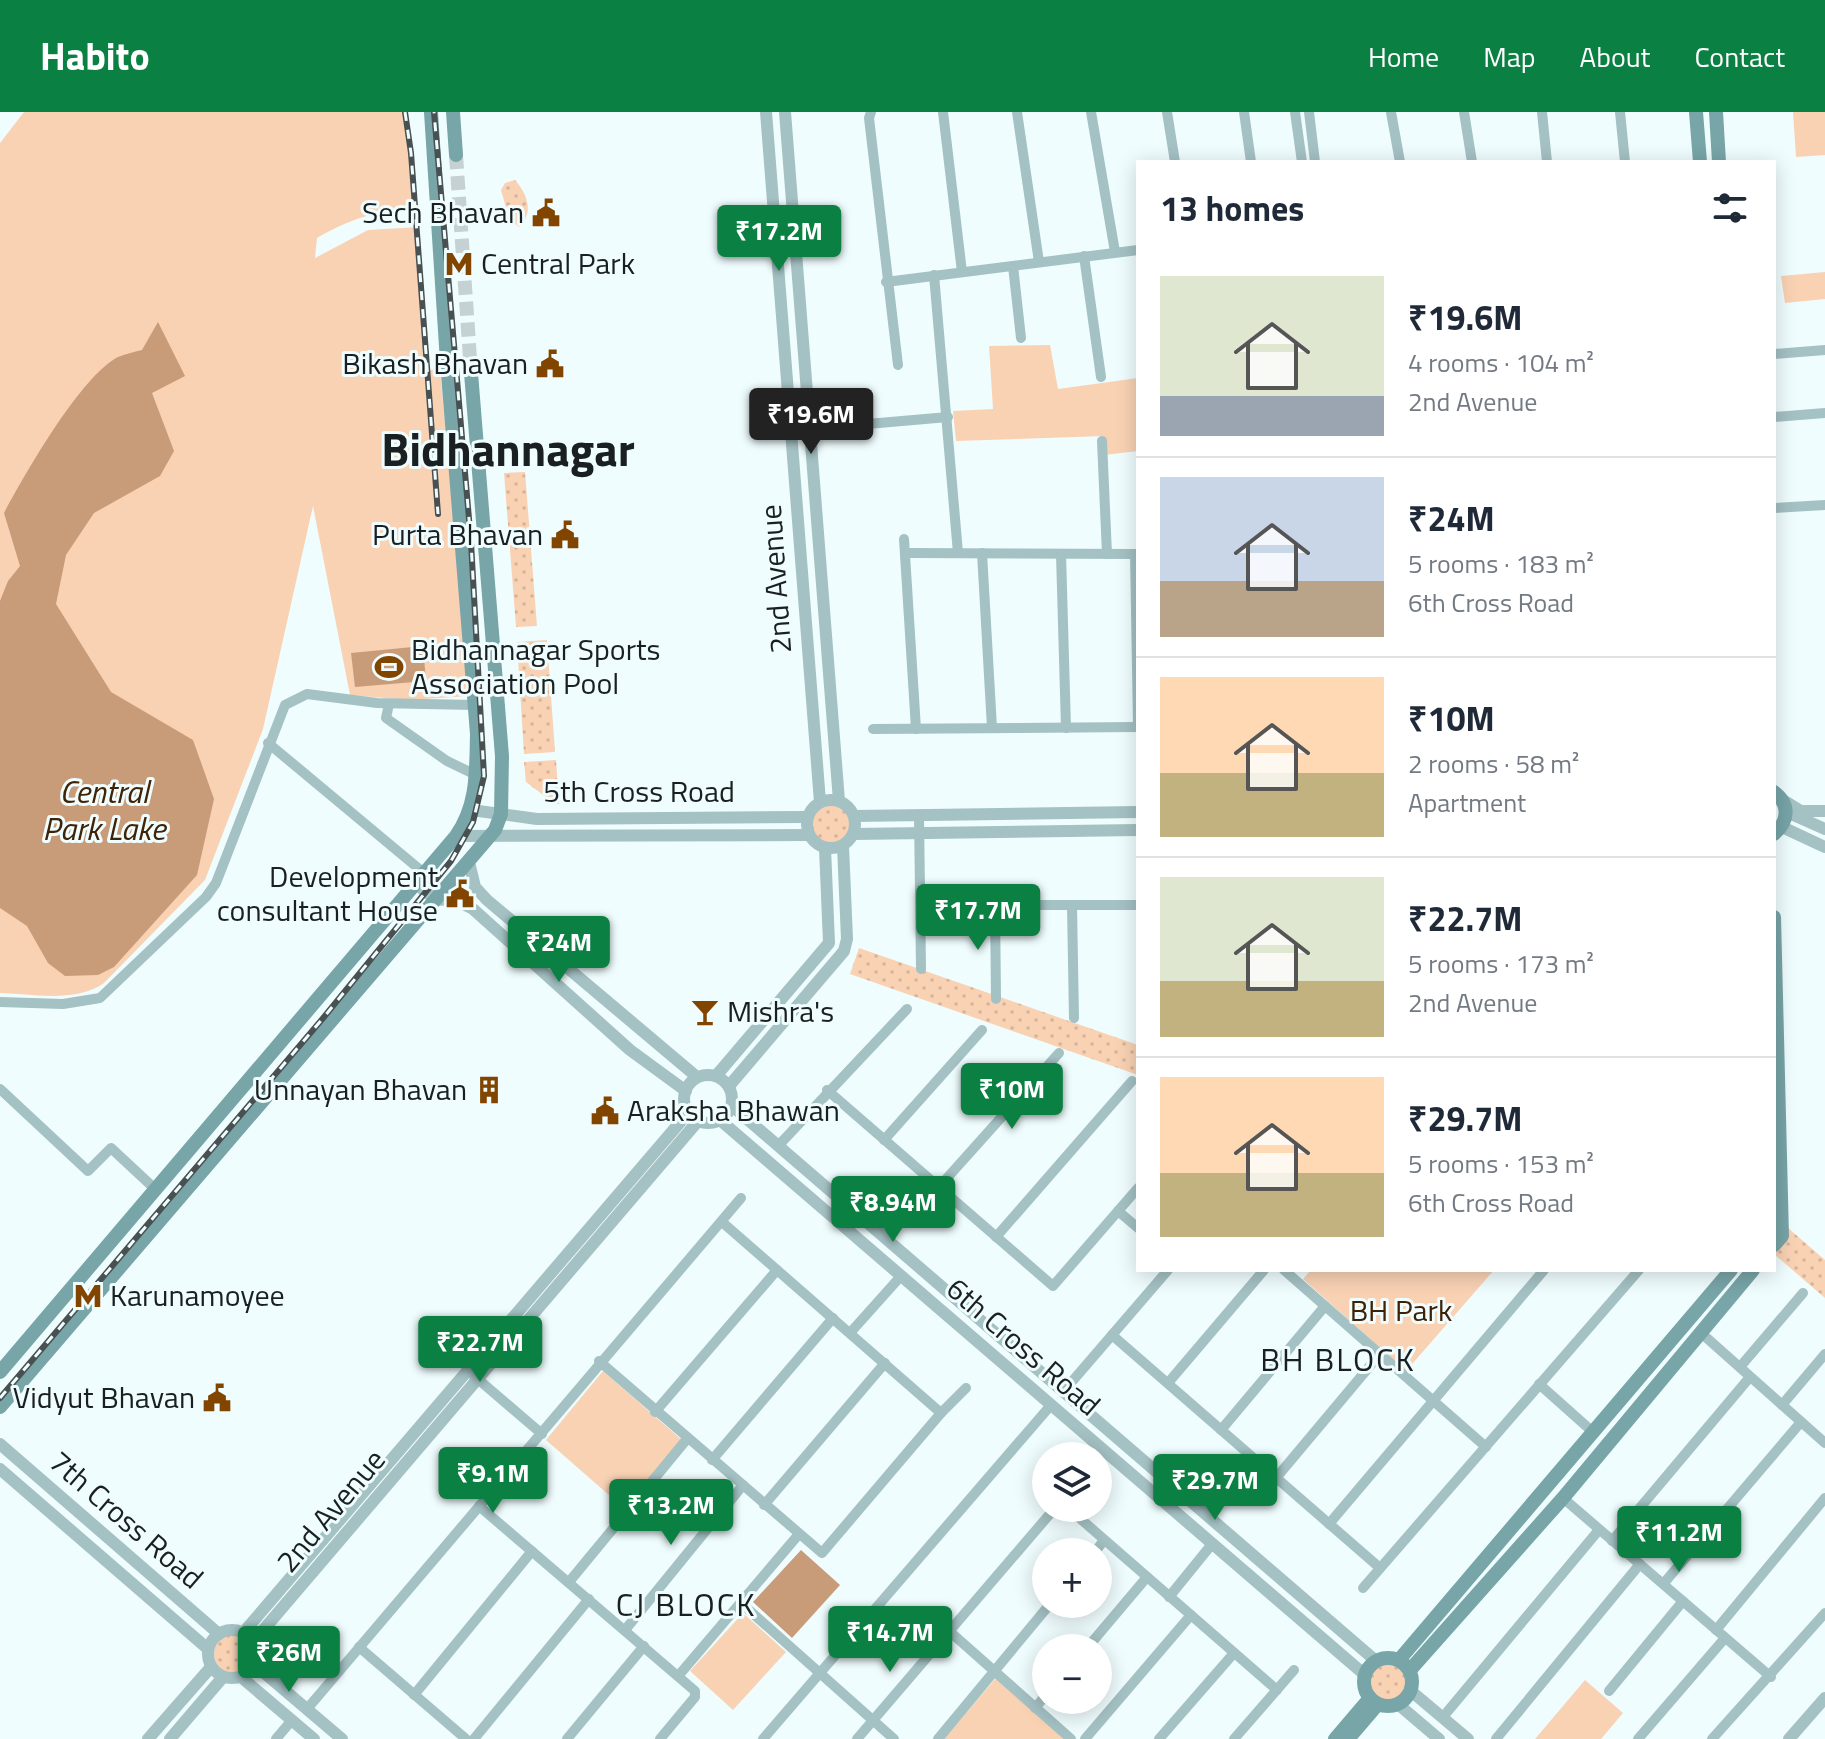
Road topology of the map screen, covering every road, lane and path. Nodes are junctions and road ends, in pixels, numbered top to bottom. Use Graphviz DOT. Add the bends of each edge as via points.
graph roads {
  1 [pos="431,112"];
  2 [pos="453,112"];
  3 [pos="766,112"];
  4 [pos="785,112"];
  5 [pos="871,112"];
  6 [pos="943,112"];
  7 [pos="1017,112"];
  8 [pos="1091,112"];
  9 [pos="1167,112"];
  10 [pos="1244,112"];
  11 [pos="1295,112"];
  12 [pos="1309,112"];
  13 [pos="1391,112"];
  14 [pos="1464,112"];
  15 [pos="1542,112"];
  16 [pos="1620,112"];
  17 [pos="1696,112"];
  18 [pos="1716,112"];
  19 [pos="786,133"];
  20 [pos="768,135"];
  21 [pos="456,155"];
  22 [pos="1175,160"];
  23 [pos="1251,160"];
  24 [pos="1302,160"];
  25 [pos="1315,160"];
  26 [pos="1400,160"];
  27 [pos="1472,160"];
  28 [pos="1547,160"];
  29 [pos="1625,160"];
  30 [pos="1700,160"];
  31 [pos="1719,160"];
  32 [pos="1136,250"];
  33 [pos="1115,252"];
  34 [pos="1084,256"];
  35 [pos="1039,262"];
  36 [pos="1013,266"];
  37 [pos="962,272"];
  38 [pos="934,275"];
  39 [pos="886,282"];
  40 [pos="1021,338"];
  41 [pos="1825,350"];
  42 [pos="1776,354"];
  43 [pos="898,365"];
  44 [pos="471,373"];
  45 [pos="1101,377"];
  46 [pos="787,382"];
  47 [pos="807,382"];
  48 [pos="1825,413"];
  49 [pos="948,417"];
  50 [pos="1776,417"];
  51 [pos="810,429"];
  52 [pos="1102,441"];
  53 [pos="812,452"];
  54 [pos="793,454"];
  55 [pos="1825,505"];
  56 [pos="1776,508"];
  57 [pos="904,539"];
  58 [pos="907,553"];
  59 [pos="958,553"];
  60 [pos="982,553"];
  61 [pos="1061,554"];
  62 [pos="1107,554"];
  63 [pos="1136,554"];
  64 [pos="488,593"];
  65 [pos="466,595"];
  66 [pos="389,704"];
  67 [pos="474,705"];
  68 [pos="1136,726"];
  69 [pos="992,728"];
  70 [pos="1066,728"];
  71 [pos="873,729"];
  72 [pos="916,729"];
  73 [pos="268,743"];
  74 [pos="476,775"];
  75 [pos="839,801"];
  76 [pos="1781,801"];
  77 [pos="820,802"];
  78 [pos="471,810"];
  79 [pos="1825,811"];
  80 [pos="1136,812"];
  81 [pos="501,814"];
  82 [pos="919,815"];
  83 [pos="854,816"];
  84 [pos="807,817"];
  85 [pos="1825,829"];
  86 [pos="1136,830"];
  87 [pos="1778,830"];
  88 [pos="921,833"];
  89 [pos="853,834"];
  90 [pos="809,835"];
  91 [pos="456,836"];
  92 [pos="492,836"];
  93 [pos="843,846"];
  94 [pos="1825,847"];
  95 [pos="825,848"];
  96 [pos="469,862"];
  97 [pos="420,878"];
  98 [pos="436,900"];
  99 [pos="921,905"];
  100 [pos="995,905"];
  101 [pos="1072,905"];
  102 [pos="1136,905"];
  103 [pos="921,969"];
  104 [pos="580,978"];
  105 [pos="568,992"];
  106 [pos="996,999"];
  107 [pos="0,1002"];
  108 [pos="907,1009"];
  109 [pos="1074,1018"];
  110 [pos="982,1030"];
  111 [pos="1059,1053"];
  112 [pos="716,1076"];
  113 [pos="697,1077"];
  114 [pos="1132,1081"];
  115 [pos="729,1086"];
  116 [pos="0,1089"];
  117 [pos="827,1090"];
  118 [pos="686,1091"];
  119 [pos="732,1106"];
  120 [pos="693,1117"];
  121 [pos="720,1120"];
  122 [pos="884,1140"];
  123 [pos="778,1146"];
  124 [pos="1776,1158"];
  125 [pos="939,1187"];
  126 [pos="154,1188"];
  127 [pos="1136,1190"];
  128 [pos="741,1198"];
  129 [pos="1118,1211"];
  130 [pos="722,1222"];
  131 [pos="1136,1226"];
  132 [pos="876,1229"];
  133 [pos="996,1237"];
  134 [pos="865,1243"];
  135 [pos="1776,1243"];
  136 [pos="777,1270"];
  137 [pos="1166,1272"];
  138 [pos="1262,1272"];
  139 [pos="1286,1272"];
  140 [pos="1542,1272"];
  141 [pos="1637,1272"];
  142 [pos="1729,1272"];
  143 [pos="1751,1272"];
  144 [pos="901,1276"];
  145 [pos="946,1291"];
  146 [pos="1803,1293"];
  147 [pos="935,1305"];
  148 [pos="1325,1306"];
  149 [pos="833,1318"];
  150 [pos="1700,1332"];
  151 [pos="850,1333"];
  152 [pos="1112,1335"];
  153 [pos="1380,1354"];
  154 [pos="1825,1354"];
  155 [pos="1024,1358"];
  156 [pos="599,1361"];
  157 [pos="885,1363"];
  158 [pos="1740,1367"];
  159 [pos="0,1372"];
  160 [pos="1012,1372"];
  161 [pos="472,1375"];
  162 [pos="1750,1377"];
  163 [pos="1168,1383"];
  164 [pos="1539,1384"];
  165 [pos="966,1388"];
  166 [pos="1063,1392"];
  167 [pos="1627,1394"];
  168 [pos="1433,1401"];
  169 [pos="1051,1405"];
  170 [pos="1639,1405"];
  171 [pos="1782,1405"];
  172 [pos="0,1407"];
  173 [pos="655,1412"];
  174 [pos="941,1413"];
  175 [pos="1801,1422"];
  176 [pos="1100,1423"];
  177 [pos="1221,1430"];
  178 [pos="1594,1433"];
  179 [pos="542,1434"];
  180 [pos="1088,1437"];
  181 [pos="687,1439"];
  182 [pos="1824,1439"];
  183 [pos="0,1444"];
  184 [pos="1486,1447"];
  185 [pos="712,1460"];
  186 [pos="0,1469"];
  187 [pos="1276,1478"];
  188 [pos="743,1485"];
  189 [pos="1185,1497"];
  190 [pos="1563,1498"];
  191 [pos="1825,1498"];
  192 [pos="764,1505"];
  193 [pos="479,1506"];
  194 [pos="1174,1511"];
  195 [pos="1043,1522"];
  196 [pos="1084,1522"];
  197 [pos="1329,1524"];
  198 [pos="1598,1531"];
  199 [pos="799,1534"];
  200 [pos="1102,1538"];
  201 [pos="1612,1541"];
  202 [pos="1212,1544"];
  203 [pos="1112,1547"];
  204 [pos="532,1551"];
  205 [pos="1640,1564"];
  206 [pos="1380,1568"];
  207 [pos="1147,1577"];
  208 [pos="569,1582"];
  209 [pos="1664,1583"];
  210 [pos="1363,1588"];
  211 [pos="1169,1597"];
  212 [pos="589,1599"];
  213 [pos="1683,1601"];
  214 [pos="741,1603"];
  215 [pos="1825,1613"];
  216 [pos="1191,1615"];
  217 [pos="1038,1618"];
  218 [pos="625,1630"];
  219 [pos="948,1630"];
  220 [pos="244,1632"];
  221 [pos="219,1634"];
  222 [pos="1099,1634"];
  223 [pos="1720,1634"];
  224 [pos="253,1642"];
  225 [pos="644,1646"];
  226 [pos="359,1647"];
  227 [pos="208,1649"];
  228 [pos="1234,1653"];
  229 [pos="1376,1661"];
  230 [pos="255,1665"];
  231 [pos="1404,1665"];
  232 [pos="211,1667"];
  233 [pos="993,1669"];
  234 [pos="1294,1670"];
  235 [pos="819,1674"];
  236 [pos="679,1675"];
  237 [pos="1365,1675"];
  238 [pos="223,1677"];
  239 [pos="241,1677"];
  240 [pos="1771,1677"];
  241 [pos="1277,1690"];
  242 [pos="1411,1691"];
  243 [pos="1609,1691"];
  244 [pos="414,1695"];
  245 [pos="1825,1698"];
  246 [pos="1374,1701"];
  247 [pos="1032,1705"];
  248 [pos="1399,1705"];
  249 [pos="307,1709"];
  250 [pos="1042,1714"];
  251 [pos="1443,1717"];
  252 [pos="292,1720"];
  253 [pos="873,1721"];
  254 [pos="148,1739"];
  255 [pos="170,1739"];
  256 [pos="276,1739"];
  257 [pos="314,1739"];
  258 [pos="342,1739"];
  259 [pos="466,1739"];
  260 [pos="474,1739"];
  261 [pos="567,1739"];
  262 [pos="660,1739"];
  263 [pos="763,1739"];
  264 [pos="857,1739"];
  265 [pos="894,1739"];
  266 [pos="938,1739"];
  267 [pos="1071,1739"];
  268 [pos="1085,1739"];
  269 [pos="1159,1739"];
  270 [pos="1234,1739"];
  271 [pos="1335,1739"];
  272 [pos="1348,1739"];
  273 [pos="1439,1739"];
  274 [pos="1468,1739"];
  275 [pos="1496,1739"];
  276 [pos="1638,1739"];
  277 [pos="1712,1739"];
  278 [pos="1789,1739"];
  1 -- 65 [label="main road"];
  2 -- 21 [label="main road"];
  3 -- 20 [label="street, 2nd Avenue"];
  4 -- 19 [label="street, 2nd Avenue"];
  5 -- 39 [label="street"];
  6 -- 37 [label="street"];
  7 -- 35 [label="street"];
  8 -- 33 [label="street"];
  9 -- 22 [label="street"];
  10 -- 23 [label="street"];
  11 -- 24 [label="street"];
  12 -- 25 [label="street"];
  13 -- 26 [label="street"];
  14 -- 27 [label="street"];
  15 -- 28 [label="street"];
  16 -- 29 [label="street"];
  17 -- 30 [label="main road"];
  18 -- 31 [label="main road"];
  19 -- 20 [label="street"];
  19 -- 47 [label="street, 2nd Avenue"];
  20 -- 46 [label="street, 2nd Avenue"];
  32 -- 33 [label="street"];
  33 -- 34 [label="street"];
  34 -- 35 [label="street"];
  34 -- 45 [label="street"];
  35 -- 36 [label="street"];
  36 -- 37 [label="street"];
  36 -- 40 [label="street"];
  37 -- 38 [label="street"];
  38 -- 39 [label="street"];
  38 -- 49 [label="street"];
  39 -- 43 [label="street"];
  41 -- 42 [label="street"];
  44 -- 64 [label="main road"];
  46 -- 47 [label="street"];
  46 -- 54 [label="street, 2nd Avenue"];
  47 -- 51 [label="street, 2nd Avenue"];
  48 -- 50 [label="street"];
  49 -- 51 [label="street"];
  49 -- 59 [label="street"];
  51 -- 53 [label="street, 2nd Avenue"];
  52 -- 62 [label="street"];
  53 -- 54 [label="street"];
  53 -- 75 [label="street, 2nd Avenue"];
  54 -- 77 [label="street, 2nd Avenue"];
  55 -- 56 [label="street"];
  57 -- 58 [label="street"];
  58 -- 59 [label="street"];
  58 -- 72 [label="street"];
  59 -- 60 [label="street"];
  60 -- 61 [label="street"];
  60 -- 69 [label="street"];
  61 -- 62 [label="street"];
  61 -- 70 [label="street"];
  62 -- 63 [label="street"];
  64 -- 65 [label="main road"];
  64 -- 81 [label="main road" via="502,756"];
  65 -- 67 [label="main road"];
  66 -- 67 [label="street"];
  66 -- 73 [label="street" via="299,696 285,705"];
  66 -- 74 [label="street" via="386,718"];
  67 -- 74 [label="main road"];
  68 -- 70 [label="street"];
  69 -- 70 [label="street"];
  69 -- 72 [label="street"];
  71 -- 72 [label="street"];
  73 -- 97 [label="street"];
  73 -- 107 [label="street" via="216,883 206,897 100,998 63,1004"];
  74 -- 78 [label="main road"];
  75 -- 77 [label="street"];
  75 -- 83 [label="street"];
  76 -- 79 [label="street" via="1801,811"];
  76 -- 85 [label="street"];
  76 -- 87 [label="main road"];
  77 -- 84 [label="street"];
  78 -- 81 [label="street, 5th Cross Road"];
  78 -- 91 [label="main road"];
  80 -- 82 [label="street"];
  81 -- 84 [label="street, 5th Cross Road" via="566,820"];
  81 -- 92 [label="main road"];
  82 -- 83 [label="street"];
  82 -- 88 [label="street"];
  83 -- 89 [label="street"];
  84 -- 90 [label="street"];
  86 -- 88 [label="street"];
  87 -- 94 [label="street"];
  88 -- 89 [label="street"];
  88 -- 99 [label="street"];
  89 -- 93 [label="street"];
  90 -- 92 [label="street"];
  90 -- 95 [label="street"];
  91 -- 92 [label="street"];
  91 -- 97 [label="main road"];
  92 -- 96 [label="main road"];
  93 -- 95 [label="street"];
  93 -- 115 [label="street" via="845,949"];
  95 -- 112 [label="street" via="829,943"];
  96 -- 98 [label="main road"];
  96 -- 104 [label="street" via="475,887 487,900"];
  97 -- 98 [label="street"];
  97 -- 126 [label="main road"];
  98 -- 105 [label="street" via="464,902"];
  98 -- 172 [label="main road"];
  99 -- 100 [label="street"];
  99 -- 103 [label="street"];
  100 -- 101 [label="street"];
  100 -- 106 [label="street"];
  101 -- 102 [label="street"];
  101 -- 109 [label="street"];
  104 -- 105 [label="street"];
  104 -- 113 [label="street"];
  105 -- 118 [label="street" via="630,1050"];
  108 -- 117 [label="street"];
  110 -- 122 [label="street"];
  111 -- 125 [label="street"];
  112 -- 113 [label="street"];
  112 -- 115 [label="street"];
  113 -- 118 [label="street"];
  114 -- 133 [label="street"];
  115 -- 119 [label="street"];
  116 -- 126 [label="street" via="88,1171 111,1148"];
  117 -- 122 [label="street"];
  117 -- 123 [label="street"];
  118 -- 120 [label="street" via="684,1104"];
  119 -- 121 [label="street"];
  119 -- 123 [label="street, 6th Cross Road"];
  120 -- 121 [label="street" via="708,1123"];
  120 -- 161 [label="street, 2nd Avenue"];
  121 -- 134 [label="street, 6th Cross Road"];
  122 -- 125 [label="street"];
  123 -- 132 [label="street, 6th Cross Road"];
  124 -- 135 [label="main road" via="1782,1236"];
  125 -- 133 [label="street"];
  126 -- 159 [label="main road"];
  127 -- 129 [label="street"];
  128 -- 130 [label="street"];
  129 -- 131 [label="street"];
  129 -- 133 [label="street" via="1053,1286"];
  130 -- 136 [label="street"];
  130 -- 156 [label="street"];
  132 -- 134 [label="street"];
  132 -- 145 [label="street, 6th Cross Road"];
  134 -- 144 [label="street, 6th Cross Road"];
  136 -- 149 [label="street"];
  136 -- 173 [label="street"];
  137 -- 152 [label="street"];
  138 -- 163 [label="street"];
  139 -- 148 [label="street"];
  140 -- 168 [label="street"];
  141 -- 164 [label="street"];
  142 -- 167 [label="main road"];
  143 -- 150 [label="main road"];
  144 -- 147 [label="street, 6th Cross Road"];
  144 -- 151 [label="street"];
  145 -- 147 [label="street"];
  145 -- 155 [label="street, 6th Cross Road"];
  146 -- 158 [label="street"];
  147 -- 160 [label="street, 6th Cross Road"];
  148 -- 153 [label="street"];
  148 -- 177 [label="street"];
  149 -- 151 [label="street"];
  149 -- 185 [label="street"];
  150 -- 158 [label="street"];
  150 -- 170 [label="main road"];
  151 -- 157 [label="street"];
  152 -- 163 [label="street"];
  152 -- 166 [label="street"];
  153 -- 168 [label="street"];
  153 -- 187 [label="street"];
  154 -- 171 [label="street"];
  155 -- 160 [label="street"];
  155 -- 166 [label="street, 6th Cross Road"];
  156 -- 173 [label="street"];
  156 -- 179 [label="street"];
  157 -- 174 [label="street"];
  157 -- 192 [label="street"];
  158 -- 162 [label="street"];
  160 -- 169 [label="street, 6th Cross Road"];
  161 -- 179 [label="street"];
  161 -- 220 [label="street, 2nd Avenue"];
  161 -- 224 [label="street, 2nd Avenue"];
  162 -- 171 [label="street"];
  162 -- 201 [label="street"];
  163 -- 177 [label="street"];
  164 -- 178 [label="street"];
  164 -- 184 [label="street"];
  165 -- 174 [label="street"];
  166 -- 176 [label="street, 6th Cross Road"];
  167 -- 170 [label="main road"];
  167 -- 178 [label="main road"];
  168 -- 184 [label="street"];
  168 -- 197 [label="street"];
  169 -- 180 [label="street, 6th Cross Road"];
  169 -- 235 [label="street"];
  170 -- 190 [label="main road"];
  171 -- 175 [label="street"];
  173 -- 181 [label="street"];
  174 -- 199 [label="street" via="824,1552"];
  175 -- 182 [label="street"];
  175 -- 209 [label="street"];
  176 -- 180 [label="street"];
  176 -- 189 [label="street, 6th Cross Road"];
  177 -- 187 [label="street"];
  178 -- 231 [label="main road"];
  179 -- 193 [label="street"];
  180 -- 194 [label="street, 6th Cross Road"];
  181 -- 185 [label="street"];
  181 -- 208 [label="street"];
  183 -- 221 [label="street, 7th Cross Road"];
  184 -- 206 [label="street"];
  185 -- 188 [label="street"];
  186 -- 227 [label="street, 7th Cross Road"];
  187 -- 197 [label="street"];
  188 -- 192 [label="street"];
  188 -- 218 [label="street"];
  189 -- 194 [label="street"];
  189 -- 229 [label="street, 6th Cross Road"];
  190 -- 198 [label="street"];
  190 -- 231 [label="main road"];
  191 -- 223 [label="street"];
  192 -- 199 [label="street"];
  193 -- 204 [label="street"];
  193 -- 226 [label="street"];
  194 -- 202 [label="street, 6th Cross Road"];
  195 -- 219 [label="street"];
  196 -- 200 [label="street"];
  197 -- 206 [label="street"];
  198 -- 201 [label="street"];
  198 -- 251 [label="street"];
  199 -- 214 [label="street"];
  201 -- 205 [label="street"];
  202 -- 211 [label="street"];
  202 -- 237 [label="street, 6th Cross Road"];
  203 -- 207 [label="street"];
  204 -- 208 [label="street"];
  204 -- 244 [label="street"];
  205 -- 209 [label="street"];
  205 -- 275 [label="street"];
  206 -- 210 [label="street"];
  207 -- 211 [label="street"];
  207 -- 222 [label="street"];
  208 -- 212 [label="street"];
  209 -- 213 [label="street"];
  211 -- 216 [label="street"];
  212 -- 218 [label="street"];
  212 -- 260 [label="street"];
  213 -- 223 [label="street"];
  213 -- 243 [label="street"];
  214 -- 235 [label="street"];
  214 -- 236 [label="street"];
  215 -- 240 [label="street"];
  216 -- 228 [label="street"];
  216 -- 268 [label="street"];
  217 -- 233 [label="street"];
  218 -- 225 [label="street"];
  219 -- 233 [label="street"];
  219 -- 253 [label="street"];
  220 -- 221 [label="street"];
  220 -- 224 [label="street"];
  221 -- 227 [label="street"];
  223 -- 240 [label="street"];
  223 -- 276 [label="street"];
  224 -- 230 [label="street"];
  225 -- 236 [label="street"];
  225 -- 261 [label="street"];
  226 -- 244 [label="street"];
  226 -- 249 [label="street"];
  227 -- 232 [label="street"];
  228 -- 241 [label="street"];
  228 -- 269 [label="street"];
  229 -- 231 [label="main road"];
  229 -- 237 [label="main road"];
  230 -- 239 [label="street"];
  230 -- 249 [label="street"];
  231 -- 242 [label="main road"];
  232 -- 238 [label="street"];
  232 -- 254 [label="street"];
  233 -- 247 [label="street"];
  233 -- 266 [label="street"];
  234 -- 241 [label="street"];
  235 -- 253 [label="street"];
  235 -- 263 [label="street"];
  236 -- 262 [label="street" via="697,1694"];
  237 -- 246 [label="main road" via="1364,1687"];
  238 -- 239 [label="street"];
  238 -- 255 [label="street"];
  239 -- 252 [label="street"];
  240 -- 277 [label="street"];
  241 -- 270 [label="street"];
  242 -- 248 [label="main road"];
  242 -- 251 [label="street"];
  244 -- 259 [label="street"];
  245 -- 278 [label="street"];
  246 -- 248 [label="main road"];
  246 -- 271 [label="main road"];
  246 -- 272 [label="main road"];
  248 -- 273 [label="street"];
  249 -- 258 [label="street"];
  250 -- 267 [label="street"];
  251 -- 274 [label="street"];
  252 -- 256 [label="street"];
  252 -- 257 [label="street"];
  253 -- 264 [label="street"];
  253 -- 265 [label="street"];
}
